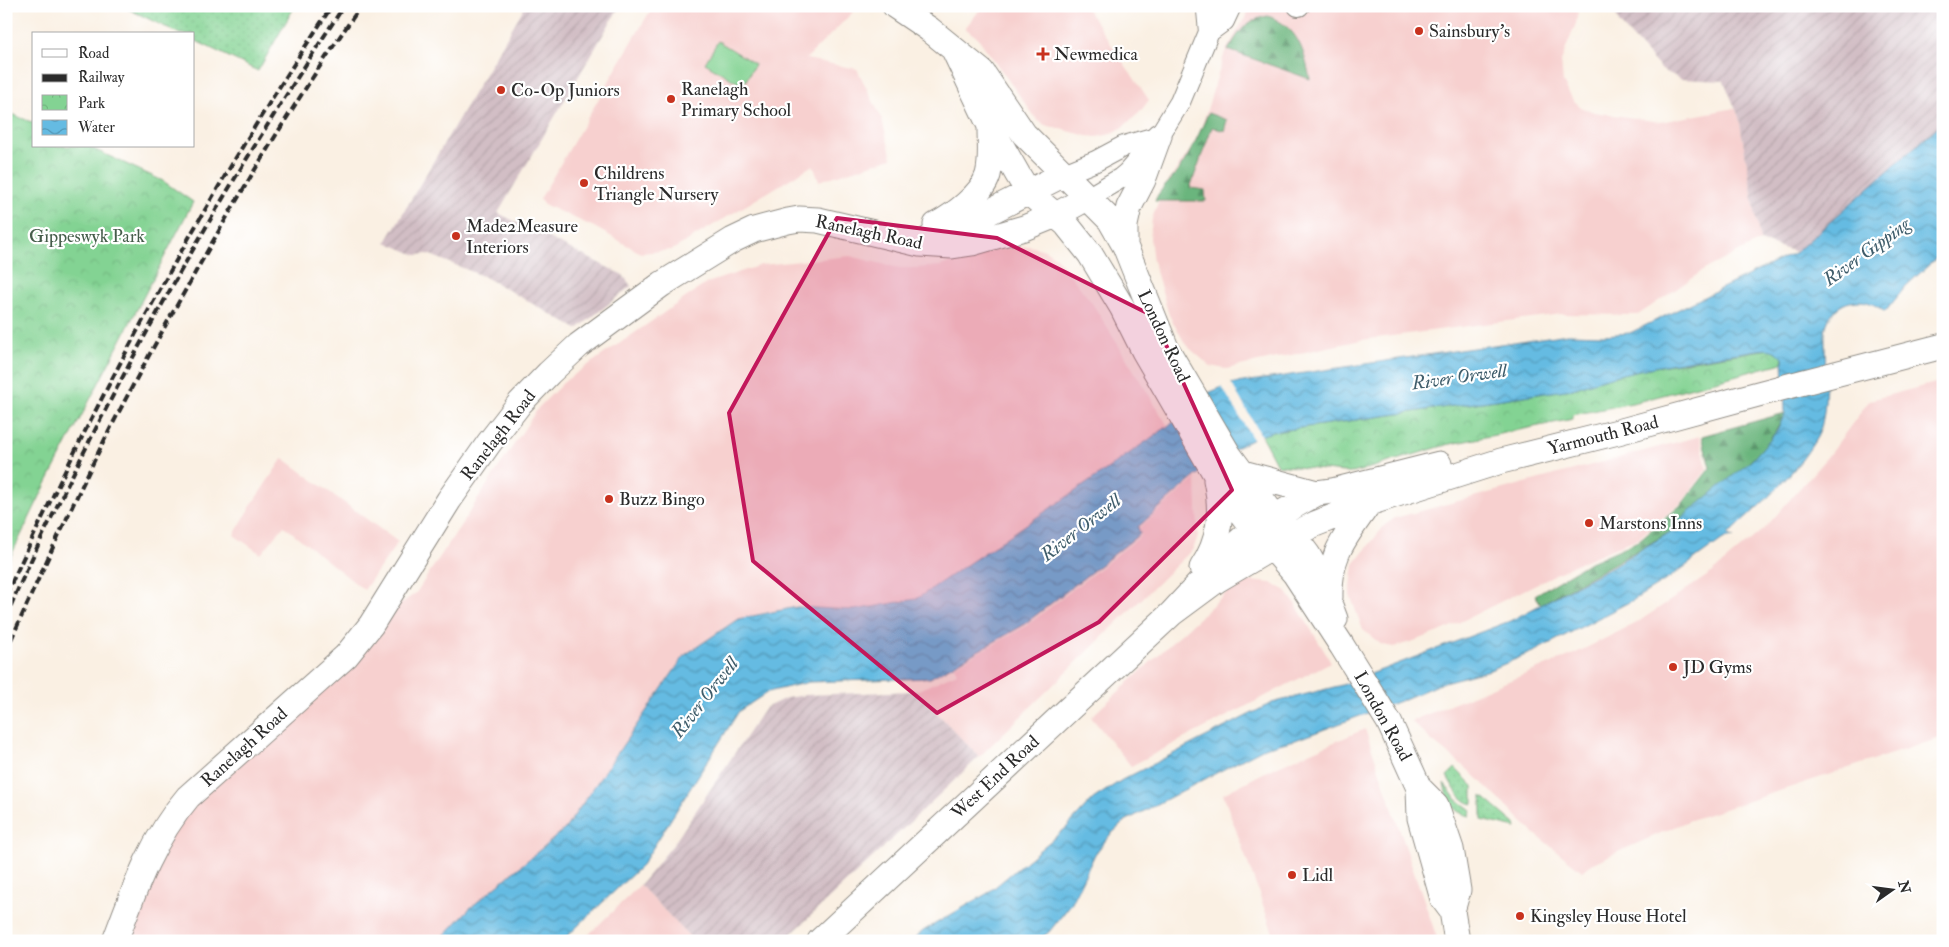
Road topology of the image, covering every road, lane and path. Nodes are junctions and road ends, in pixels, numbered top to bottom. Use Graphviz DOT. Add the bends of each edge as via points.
graph roads {
  1 [pos="895,6"];
  2 [pos="1209,6"];
  3 [pos="1233,10"];
  4 [pos="1209,32"];
  5 [pos="954,50"];
  6 [pos="990,126"];
  7 [pos="1159,136"];
  8 [pos="1064,174"];
  9 [pos="1029,193"];
  10 [pos="1089,197"];
  11 [pos="1056,215"];
  12 [pos="916,240"];
  13 [pos="1125,246"];
  14 [pos="1943,346"];
  15 [pos="1184,401"];
  16 [pos="1501,461"];
  17 [pos="1228,465"];
  18 [pos="1317,493"];
  19 [pos="1369,503"];
  20 [pos="1264,522"];
  21 [pos="1293,535"];
  22 [pos="1272,547"];
  23 [pos="1330,603"];
  24 [pos="1171,614"];
  25 [pos="1342,646"];
  26 [pos="115,941"];
  27 [pos="820,941"];
  28 [pos="1457,941"];
  1 -- 5 [label="main road, London Road"];
  2 -- 4 [label="street"];
  3 -- 4 [label="street"];
  4 -- 7 [label="street" via="1180,102"];
  5 -- 6 [label="main road, London Road"];
  5 -- 8 [label="main road, London Road" via="982,72 1024,134"];
  6 -- 9 [label="main road, London Road"];
  6 -- 12 [label="main road" via="987,178 957,212"];
  7 -- 8 [label="street" via="1124,146"];
  7 -- 10 [label="street" via="1121,178"];
  7 -- 13 [label="main road" via="1127,216"];
  8 -- 9 [label="main road"];
  8 -- 10 [label="main road, London Road"];
  9 -- 11 [label="main road, London Road"];
  9 -- 12 [label="main road" via="956,229"];
  10 -- 11 [label="main road, Ranelagh Road"];
  10 -- 13 [label="main road, London Road" via="1110,220"];
  11 -- 12 [label="main road, Ranelagh Road" via="972,243 933,246"];
  11 -- 15 [label="main road, London Road" via="1090,254 1144,351"];
  12 -- 26 [label="main road, Ranelagh Road" via="809,219 754,230 662,284 564,359 520,403 488,443 371,625 346,656 188,797 171,816 142,870"];
  13 -- 15 [label="main road, London Road"];
  14 -- 16 [label="main road, Yarmouth Road"];
  15 -- 17 [label="main road, London Road"];
  16 -- 18 [label="main road" via="1480,454 1332,492"];
  16 -- 19 [label="main road, Yarmouth Road"];
  17 -- 18 [label="main road"];
  17 -- 20 [label="main road, London Road" via="1227,494"];
  17 -- 24 [label="main road" via="1217,483 1219,514 1216,543"];
  18 -- 20 [label="main road, West End Road"];
  19 -- 21 [label="main road, Yarmouth Road"];
  19 -- 23 [label="main road" via="1335,557 1330,577"];
  20 -- 21 [label="main road, London Road"];
  20 -- 22 [label="main road, London Road"];
  20 -- 24 [label="main road, West End Road" via="1235,545"];
  21 -- 22 [label="main road, Yarmouth Road"];
  21 -- 23 [label="main road, London Road" via="1312,561"];
  22 -- 24 [label="main road, West End Road" via="1217,580"];
  22 -- 25 [label="main road, London Road" via="1295,574"];
  23 -- 25 [label="main road, London Road"];
  24 -- 27 [label="main road, West End Road"];
  25 -- 28 [label="main road, London Road" via="1384,713 1419,788 1420,818 1436,835 1443,899 1452,911"];
}
